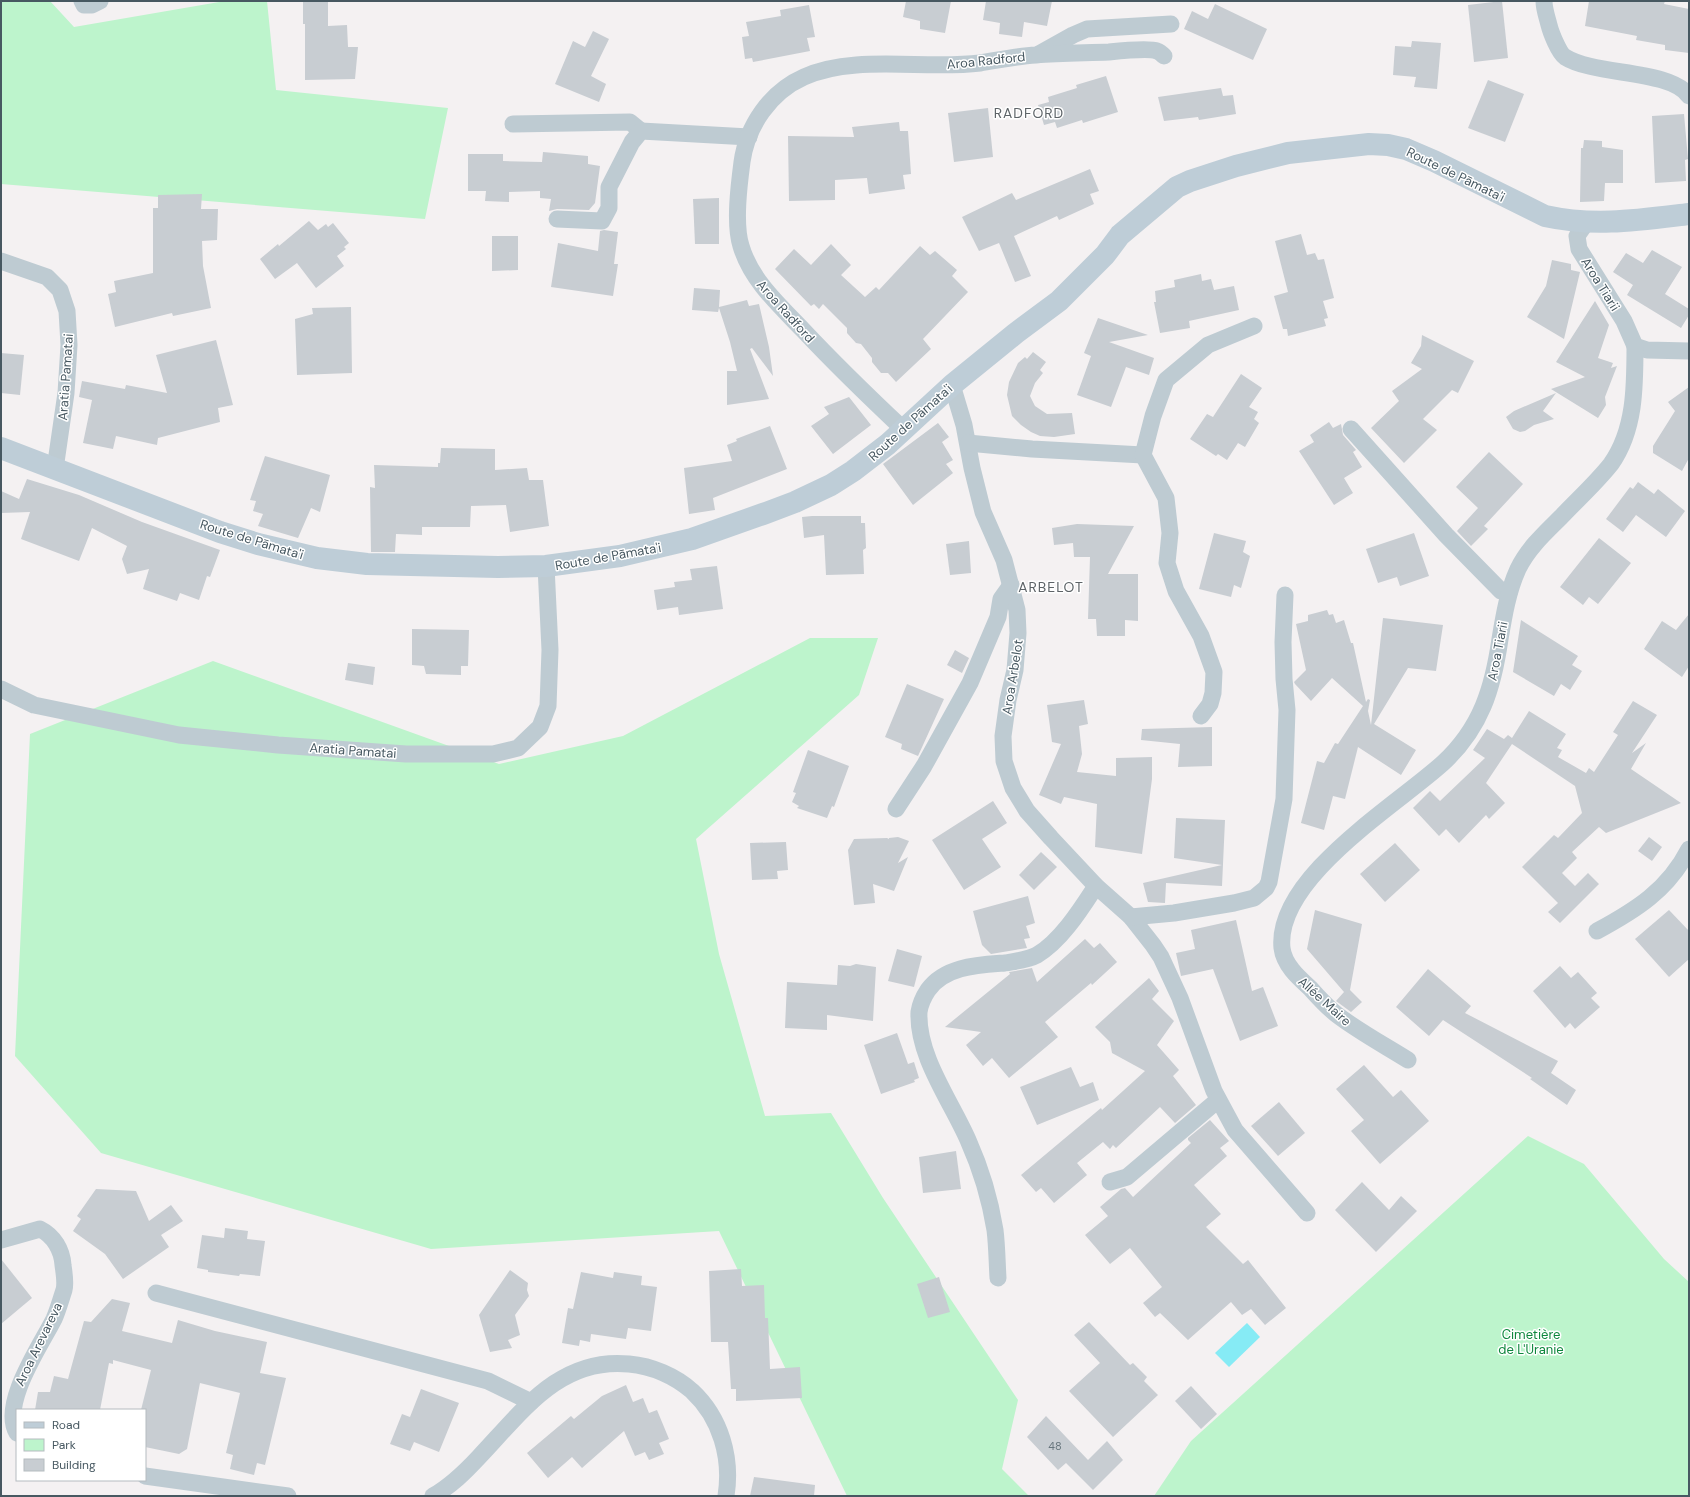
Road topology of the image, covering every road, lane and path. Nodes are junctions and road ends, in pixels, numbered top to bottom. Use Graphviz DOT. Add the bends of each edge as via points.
graph roads {
  1 [pos="82,1"];
  2 [pos="100,1"];
  3 [pos="1544,1"];
  4 [pos="1172,24"];
  5 [pos="1037,55"];
  6 [pos="1164,56"];
  7 [pos="1689,96"];
  8 [pos="513,124"];
  9 [pos="641,131"];
  10 [pos="749,137"];
  11 [pos="1689,214"];
  12 [pos="557,219"];
  13 [pos="1586,223"];
  14 [pos="1,261"];
  15 [pos="1254,326"];
  16 [pos="1635,346"];
  17 [pos="1689,351"];
  18 [pos="952,385"];
  19 [pos="903,430"];
  20 [pos="1351,430"];
  21 [pos="968,443"];
  22 [pos="1,448"];
  23 [pos="1143,455"];
  24 [pos="55,469"];
  25 [pos="546,566"];
  26 [pos="1011,585"];
  27 [pos="1509,593"];
  28 [pos="1285,595"];
  29 [pos="1,689"];
  30 [pos="1201,716"];
  31 [pos="896,809"];
  32 [pos="1689,849"];
  33 [pos="1096,886"];
  34 [pos="1288,916"];
  35 [pos="1131,917"];
  36 [pos="1597,931"];
  37 [pos="1408,1060"];
  38 [pos="1218,1100"];
  39 [pos="1110,1182"];
  40 [pos="1306,1213"];
  41 [pos="1,1240"];
  42 [pos="998,1278"];
  43 [pos="156,1293"];
  44 [pos="531,1402"];
  45 [pos="6,1415"];
  46 [pos="16,1432"];
  47 [pos="146,1476"];
  48 [pos="288,1496"];
  49 [pos="433,1496"];
  50 [pos="726,1496"];
  1 -- 2 [label="street" via="84,5"];
  3 -- 7 [label="street" via="1552,36 1564,57 1595,69 1661,80 1677,86"];
  4 -- 5 [label="street, Aroa Radford" via="1087,29"];
  5 -- 6 [label="street, Aroa Radford" via="1134,50 1158,51"];
  5 -- 10 [label="street, Aroa Radford" via="953,65 860,64 804,76 784,88 769,102"];
  8 -- 9 [label="street" via="630,122"];
  9 -- 10 [label="street"];
  9 -- 12 [label="street" via="632,142 609,188 609,208 602,221"];
  10 -- 19 [label="street, Aroa Radford" via="744,151 738,219 740,244 748,265 764,288 794,321"];
  11 -- 13 [label="main road, Route de Pāmata'i" via="1624,222"];
  13 -- 16 [label="street, Aroa Tiarii" via="1577,236 1579,249 1624,321"];
  13 -- 18 [label="main road, Route de Pāmata'i" via="1545,216 1434,161 1406,149 1388,145 1369,144 1296,152 1236,166 1177,187 1120,235 1105,255 1059,301"];
  14 -- 24 [label="street, Aratia Pamatai" via="47,277 60,290 67,311 69,344 66,393"];
  15 -- 23 [label="street" via="1208,345 1166,380"];
  16 -- 17 [label="street" via="1647,350"];
  16 -- 27 [label="street, Aroa Tiarii" via="1634,394 1624,439 1612,462 1597,481 1539,539 1526,556 1518,568"];
  18 -- 19 [label="main road, Route de Pāmata'i"];
  18 -- 21 [label="street, Aroa Arbelot"];
  19 -- 25 [label="main road, Route de Pāmata'i" via="888,444 831,485 795,502 692,539 652,550"];
  20 -- 27 [label="street" via="1446,535 1501,590"];
  21 -- 23 [label="street"];
  21 -- 26 [label="street, Aroa Arbelot" via="984,512 1004,560"];
  22 -- 24 [label="main road, Route de Pāmata'i"];
  23 -- 30 [label="street" via="1166,498 1170,532 1167,562 1176,591 1200,636 1214,672 1210,704"];
  24 -- 25 [label="main road, Route de Pāmata'i" via="220,532 317,558 366,564 448,567"];
  25 -- 29 [label="street, Aratia Pamatai" via="550,650 548,706 540,726 518,748 493,754 406,754 180,735 34,705"];
  26 -- 31 [label="street" via="1001,599 998,617 970,683 924,766"];
  26 -- 33 [label="street, Aroa Arbelot" via="1017,610 1018,633 1015,670 1003,736 1004,761 1013,788 1028,811"];
  27 -- 34 [label="street, Aroa Tiarii" via="1494,673 1483,708 1473,727 1459,747 1443,763 1339,847 1303,888"];
  28 -- 35 [label="street" via="1283,642 1287,737 1284,799 1266,888 1254,898 1234,903"];
  32 -- 36 [label="street" via="1672,876 1653,896"];
  33 -- 35 [label="street, Aroa Arbelot"];
  33 -- 42 [label="street" via="1072,921 1050,945 1036,955 1019,961 965,968 944,974 925,995 919,1010 919,1030 928,1058 969,1141 988,1192 995,1231"];
  34 -- 37 [label="street, Allée Maire" via="1282,948 1296,975 1335,1013"];
  35 -- 38 [label="street, Aroa Arbelot" via="1161,956"];
  38 -- 39 [label="street" via="1127,1177"];
  38 -- 40 [label="street, Aroa Arbelot" via="1235,1130"];
  41 -- 45 [label="street, Aroa Arevareva" via="40,1229 52,1237 63,1256 65,1288 54,1318 15,1392"];
  43 -- 44 [label="street" via="488,1381"];
  44 -- 49 [label="street" via="462,1474 445,1490"];
  44 -- 50 [label="street" via="565,1375 597,1365 614,1362 643,1365 669,1375 691,1390 704,1404 717,1425 724,1442 728,1467"];
  45 -- 46 [label="street, Aroa Arevareva"];
  47 -- 48 [label="street"];
}
